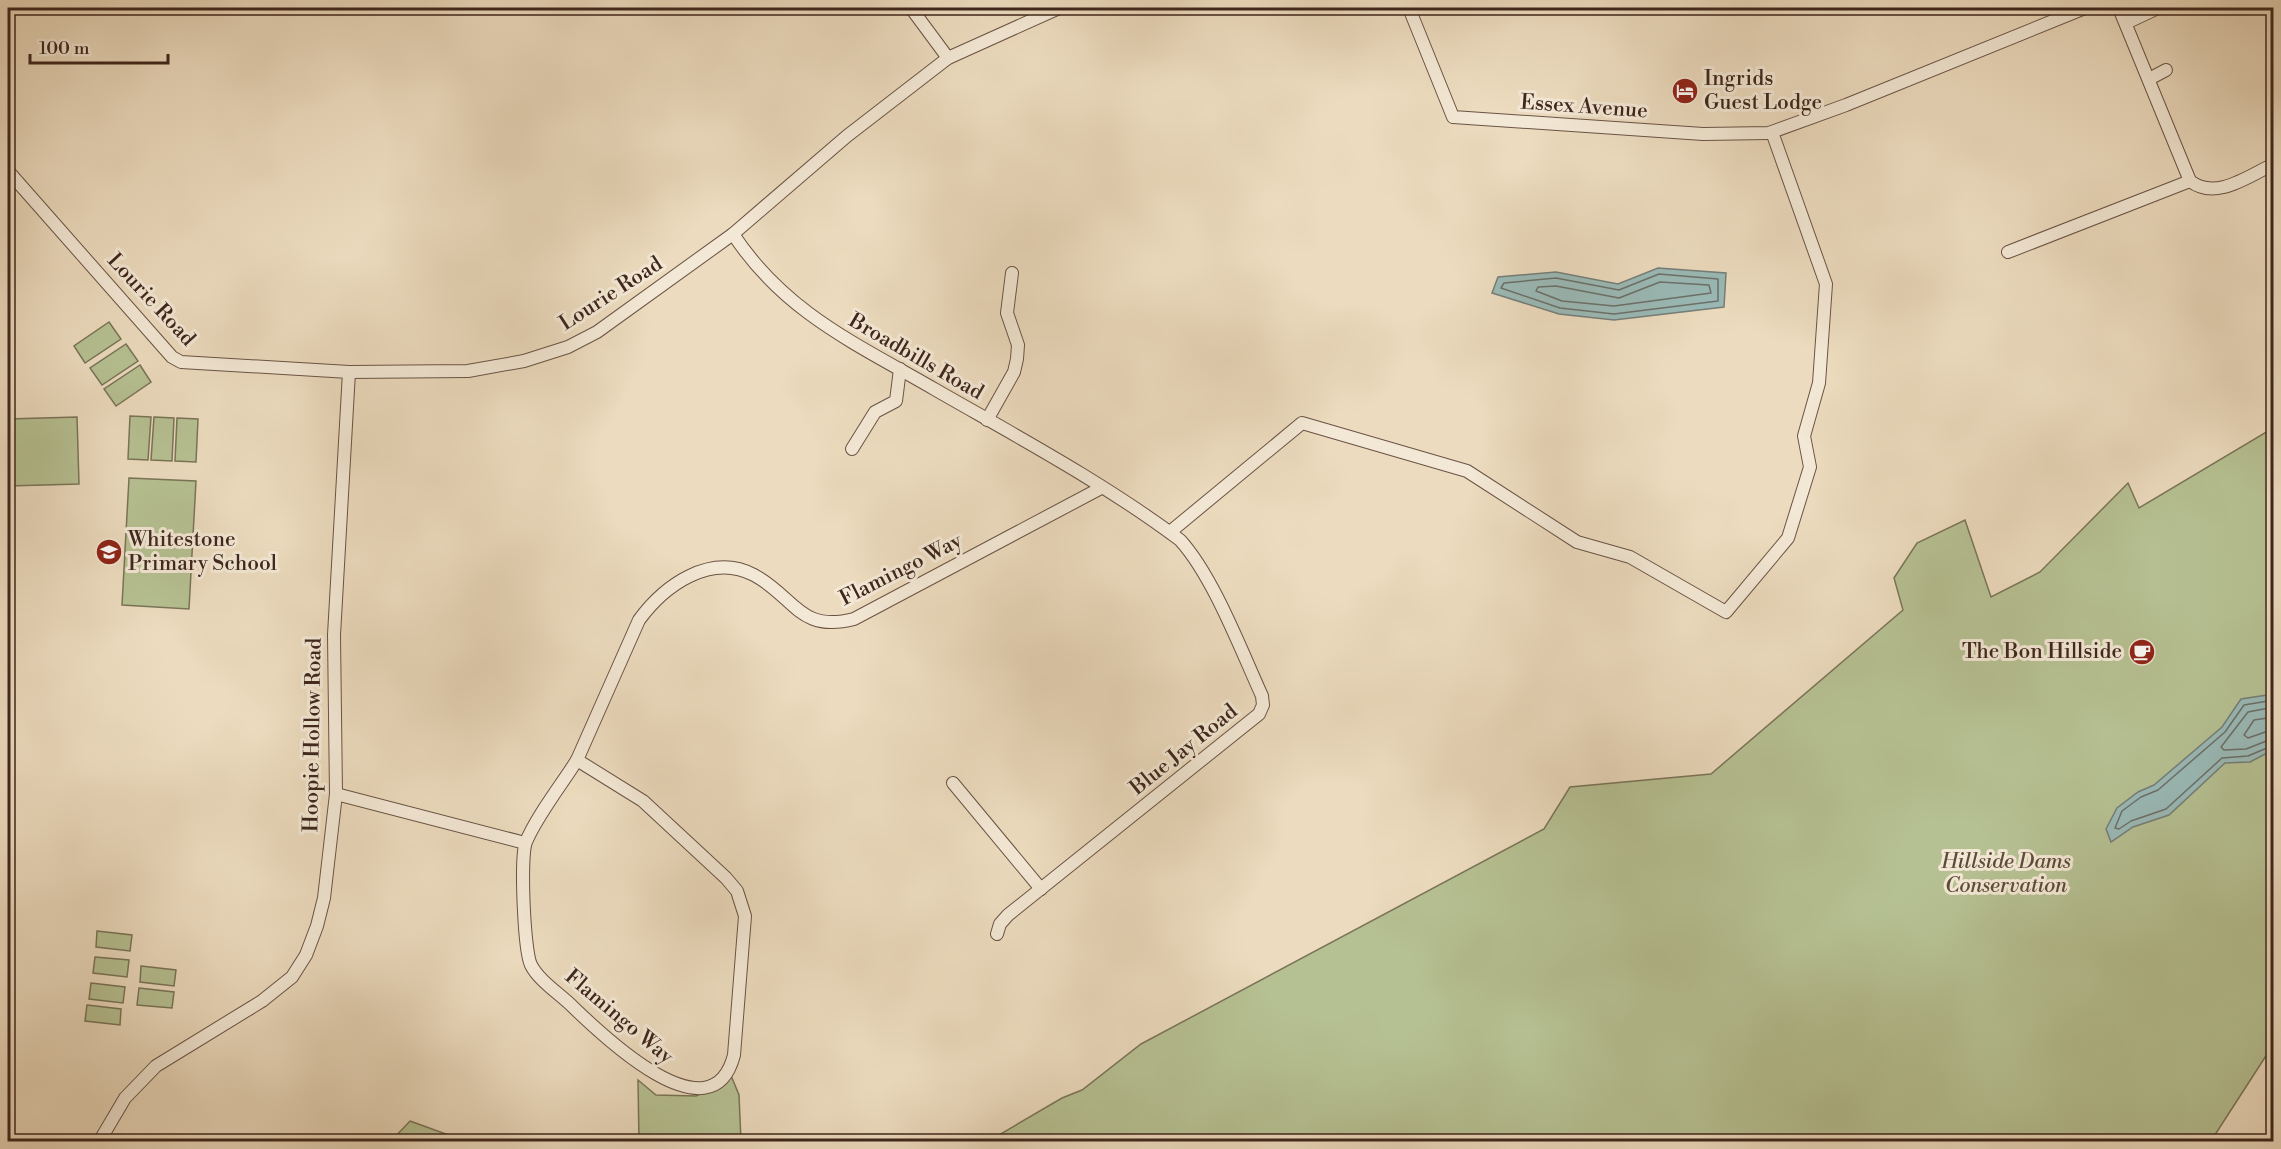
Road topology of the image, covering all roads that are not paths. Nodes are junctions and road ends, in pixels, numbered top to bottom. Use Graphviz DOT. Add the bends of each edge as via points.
graph roads {
  1 [pos="911,8"];
  2 [pos="1059,8"];
  3 [pos="1408,8"];
  4 [pos="2085,8"];
  5 [pos="2119,8"];
  6 [pos="2158,8"];
  7 [pos="2126,23"];
  8 [pos="948,57"];
  9 [pos="2166,70"];
  10 [pos="2149,79"];
  11 [pos="1772,132"];
  12 [pos="2274,164"];
  13 [pos="8,171"];
  14 [pos="2190,181"];
  15 [pos="733,234"];
  16 [pos="2008,252"];
  17 [pos="1012,273"];
  18 [pos="900,369"];
  19 [pos="349,372"];
  20 [pos="987,420"];
  21 [pos="852,449"];
  22 [pos="1101,488"];
  23 [pos="1170,532"];
  24 [pos="577,760"];
  25 [pos="953,783"];
  26 [pos="336,794"];
  27 [pos="525,843"];
  28 [pos="1041,889"];
  29 [pos="997,934"];
  30 [pos="99,1142"];
  1 -- 8 [label="street"];
  2 -- 8 [label="street, Lourie Road"];
  3 -- 11 [label="street, Essex Avenue" via="1453,117 1703,134"];
  4 -- 11 [label="street, Essex Avenue"];
  5 -- 7 [label="street"];
  6 -- 7 [label="street"];
  7 -- 10 [label="street"];
  8 -- 15 [label="street, Lourie Road" via="847,136"];
  9 -- 10 [label="street"];
  10 -- 14 [label="street"];
  11 -- 23 [label="street" via="1826,284 1819,383 1804,436 1810,468 1788,538 1726,612 1630,557 1577,542 1467,471 1302,423"];
  12 -- 14 [label="street" via="2217,189 2201,188"];
  13 -- 19 [label="street, Lourie Road" via="177,360 195,365"];
  14 -- 16 [label="street"];
  15 -- 18 [label="street, Broadbills Road" via="748,257 798,307 830,330"];
  15 -- 19 [label="street, Lourie Road" via="597,332 548,354 468,371"];
  17 -- 20 [label="street" via="1007,313 1018,345 1017,358 1014,372"];
  18 -- 20 [label="street, Broadbills Road"];
  18 -- 21 [label="street" via="896,401 874,412"];
  19 -- 26 [label="street, Hoopie Hollow Road" via="334,635"];
  20 -- 22 [label="street, Broadbills Road"];
  22 -- 23 [label="street, Blue Jay Road"];
  22 -- 24 [label="street, Flamingo Way" via="854,619 841,622 826,624 816,620 755,576 741,571 724,568 694,573 665,591 639,620"];
  23 -- 28 [label="street, Blue Jay Road" via="1189,549 1216,598 1262,696 1262,710"];
  24 -- 27 [label="street, Flamingo Way"];
  24 -- 27 [label="street, Flamingo Way" via="643,801 737,891 745,916 734,1055 723,1078 703,1087 678,1086 663,1080 594,1027 538,974 528,958 525,937"];
  25 -- 28 [label="street"];
  26 -- 27 [label="street"];
  26 -- 30 [label="street, Hoopie Hollow Road" via="324,898 317,926 298,969 261,1001 156,1066 125,1098"];
  28 -- 29 [label="street, Blue Jay Road" via="1008,915"];
}
